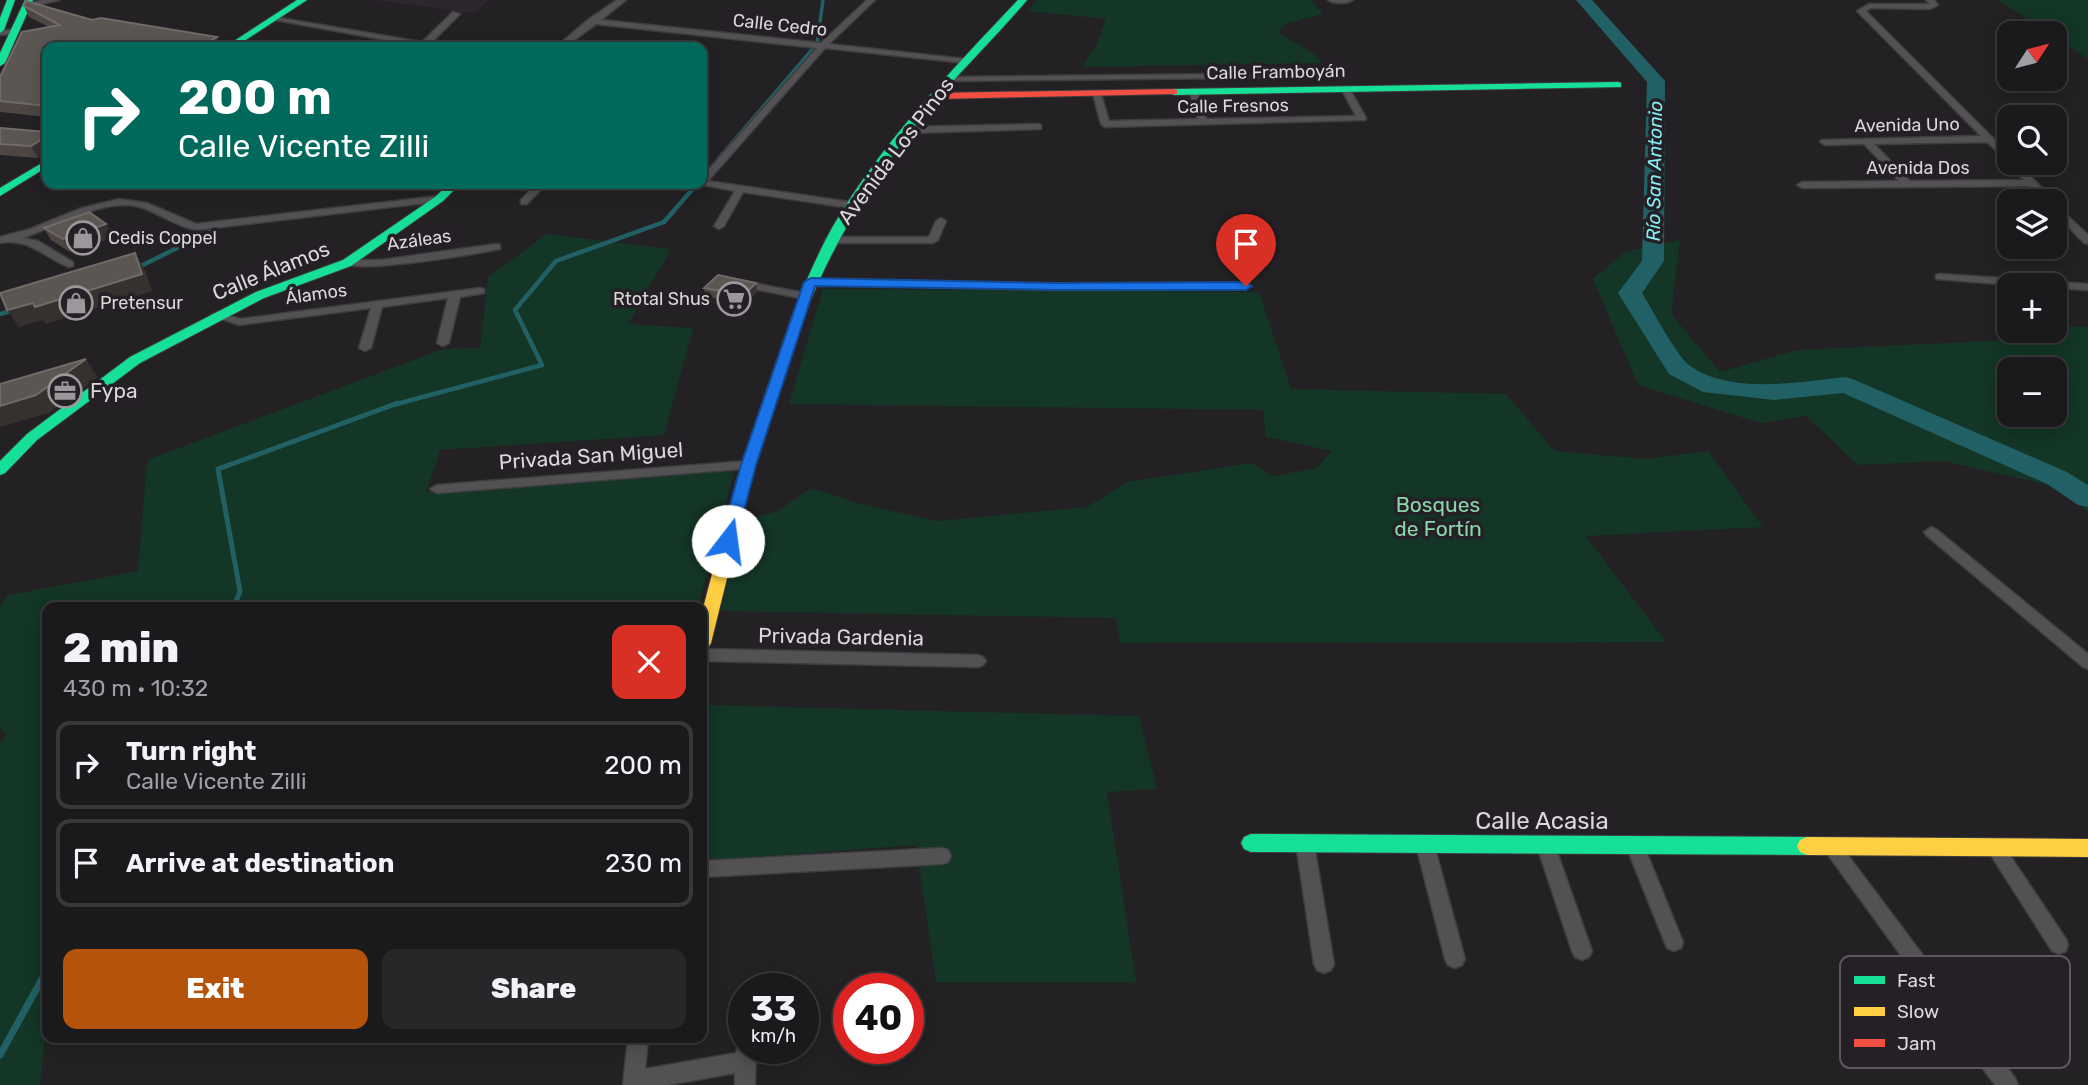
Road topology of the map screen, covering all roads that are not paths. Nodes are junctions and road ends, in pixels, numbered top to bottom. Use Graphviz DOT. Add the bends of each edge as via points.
graph roads {
  1 [pos="12,0"];
  2 [pos="55,0"];
  3 [pos="303,0"];
  4 [pos="622,0"];
  5 [pos="871,0"];
  6 [pos="1023,0"];
  7 [pos="1332,0"];
  8 [pos="1349,0"];
  9 [pos="29,2"];
  10 [pos="1930,3"];
  11 [pos="456,14"];
  12 [pos="274,19"];
  13 [pos="592,21"];
  14 [pos="5,31"];
  15 [pos="237,42"];
  16 [pos="413,42"];
  17 [pos="427,42"];
  18 [pos="566,42"];
  19 [pos="824,45"];
  20 [pos="965,61"];
  21 [pos="0,63"];
  22 [pos="1318,75"];
  23 [pos="950,79"];
  24 [pos="1618,85"];
  25 [pos="1346,90"];
  26 [pos="1194,93"];
  27 [pos="1097,94"];
  28 [pos="936,96"];
  29 [pos="1203,122"];
  30 [pos="1038,127"];
  31 [pos="908,130"];
  32 [pos="1989,139"];
  33 [pos="1866,141"];
  34 [pos="1825,142"];
  35 [pos="1997,147"];
  36 [pos="42,166"];
  37 [pos="2025,175"];
  38 [pos="707,176"];
  39 [pos="707,183"];
  40 [pos="2033,183"];
  41 [pos="1907,184"];
  42 [pos="1802,185"];
  43 [pos="741,188"];
  44 [pos="450,189"];
  45 [pos="536,189"];
  46 [pos="2039,189"];
  47 [pos="0,192"];
  48 [pos="439,199"];
  49 [pos="524,202"];
  50 [pos="850,205"];
  51 [pos="2067,219"];
  52 [pos="941,222"];
  53 [pos="719,226"];
  54 [pos="14,238"];
  55 [pos="0,240"];
  56 [pos="830,240"];
  57 [pos="2088,241"];
  58 [pos="496,247"];
  59 [pos="347,263"];
  60 [pos="69,264"];
  61 [pos="1940,276"];
  62 [pos="730,281"];
  63 [pos="1246,286"];
  64 [pos="2088,286"];
  65 [pos="808,289"];
  66 [pos="480,291"];
  67 [pos="455,294"];
  68 [pos="378,303"];
  69 [pos="217,315"];
  70 [pos="443,344"];
  71 [pos="365,348"];
  72 [pos="748,465"];
  73 [pos="0,470"];
  74 [pos="436,489"];
  75 [pos="1931,532"];
  76 [pos="707,624"];
  77 [pos="707,655"];
  78 [pos="978,661"];
  79 [pos="2088,663"];
  80 [pos="1251,843"];
  81 [pos="1305,844"];
  82 [pos="1425,845"];
  83 [pos="1546,846"];
  84 [pos="1635,846"];
  85 [pos="1832,847"];
  86 [pos="1995,848"];
  87 [pos="2088,848"];
  88 [pos="942,856"];
  89 [pos="707,869"];
  90 [pos="1674,942"];
  91 [pos="2059,945"];
  92 [pos="1582,951"];
  93 [pos="1913,956"];
  94 [pos="1455,959"];
  95 [pos="1324,964"];
  96 [pos="637,1043"];
  97 [pos="728,1059"];
  98 [pos="746,1064"];
  99 [pos="1995,1068"];
  100 [pos="633,1083"];
  101 [pos="745,1085"];
  102 [pos="2008,1085"];
  1 -- 14 [label="street"];
  2 -- 9 [label="street"];
  3 -- 12 [label="street"];
  4 -- 13 [label="street"];
  5 -- 19 [label="street"];
  6 -- 20 [label="street, Avenida Los Pinos"];
  7 -- 8 [label="street"];
  9 -- 14 [label="street"];
  10 -- 32 [label="street" via="1861,9"];
  11 -- 17 [label="street"];
  12 -- 15 [label="street"];
  12 -- 16 [label="street"];
  13 -- 18 [label="street"];
  13 -- 19 [label="street, Calle Cedro"];
  14 -- 21 [label="street"];
  19 -- 20 [label="street, Calle Cedro"];
  19 -- 38 [label="street"];
  20 -- 23 [label="street, Avenida Los Pinos"];
  22 -- 23 [label="street"];
  23 -- 28 [label="street, Avenida Los Pinos"];
  24 -- 25 [label="street, Calle Framboyán"];
  25 -- 26 [label="street, Calle Framboyán"];
  25 -- 29 [label="street, Calle Fresnos" via="1362,118"];
  26 -- 27 [label="street, Calle Framboyán"];
  26 -- 29 [label="street"];
  27 -- 28 [label="street, Calle Framboyán"];
  27 -- 29 [label="street, Calle Fresnos" via="1105,124"];
  28 -- 31 [label="street, Avenida Los Pinos"];
  30 -- 31 [label="street"];
  31 -- 50 [label="street, Avenida Los Pinos"];
  32 -- 33 [label="street, Avenida Uno"];
  32 -- 35 [label="street"];
  33 -- 34 [label="street, Avenida Uno"];
  33 -- 41 [label="street"];
  36 -- 47 [label="street"];
  37 -- 40 [label="street"];
  39 -- 43 [label="street"];
  40 -- 41 [label="street, Avenida Dos"];
  40 -- 46 [label="street"];
  41 -- 42 [label="street, Avenida Dos"];
  43 -- 50 [label="street"];
  43 -- 53 [label="street"];
  44 -- 48 [label="street, Calle Álamos"];
  45 -- 49 [label="street"];
  48 -- 54 [label="street" via="196,227 137,203 119,203"];
  48 -- 59 [label="street, Calle Álamos"];
  50 -- 56 [label="street, Avenida Los Pinos"];
  51 -- 57 [label="street"];
  52 -- 56 [label="street" via="936,238 928,241"];
  54 -- 55 [label="street"];
  54 -- 60 [label="street" via="34,243"];
  56 -- 65 [label="street, Avenida Los Pinos"];
  58 -- 59 [label="street, Azáleas" via="381,263"];
  59 -- 69 [label="street, Calle Álamos"];
  61 -- 64 [label="street"];
  62 -- 65 [label="street"];
  63 -- 65 [label="street"];
  65 -- 72 [label="street, Avenida Los Pinos"];
  66 -- 67 [label="street, Álamos"];
  67 -- 68 [label="street, Álamos"];
  67 -- 70 [label="street"];
  68 -- 69 [label="street, Álamos" via="239,322"];
  68 -- 71 [label="street, Álamos"];
  69 -- 73 [label="street, Calle Álamos" via="135,360 32,437"];
  72 -- 74 [label="street, Privada San Miguel"];
  72 -- 76 [label="street, Avenida Los Pinos"];
  75 -- 79 [label="street"];
  77 -- 78 [label="street, Privada Gardenia"];
  80 -- 81 [label="street, Calle Acasia"];
  81 -- 82 [label="street, Calle Acasia"];
  81 -- 95 [label="street"];
  82 -- 83 [label="street, Calle Acasia"];
  82 -- 94 [label="street"];
  83 -- 84 [label="street, Calle Acasia"];
  83 -- 92 [label="street"];
  84 -- 85 [label="street, Calle Acasia"];
  84 -- 90 [label="street"];
  85 -- 86 [label="street, Calle Acasia"];
  85 -- 93 [label="street"];
  86 -- 87 [label="street, Calle Acasia"];
  86 -- 91 [label="street"];
  88 -- 89 [label="street"];
  96 -- 100 [label="street"];
  97 -- 100 [label="street"];
  98 -- 101 [label="street"];
  99 -- 102 [label="street"];
}
